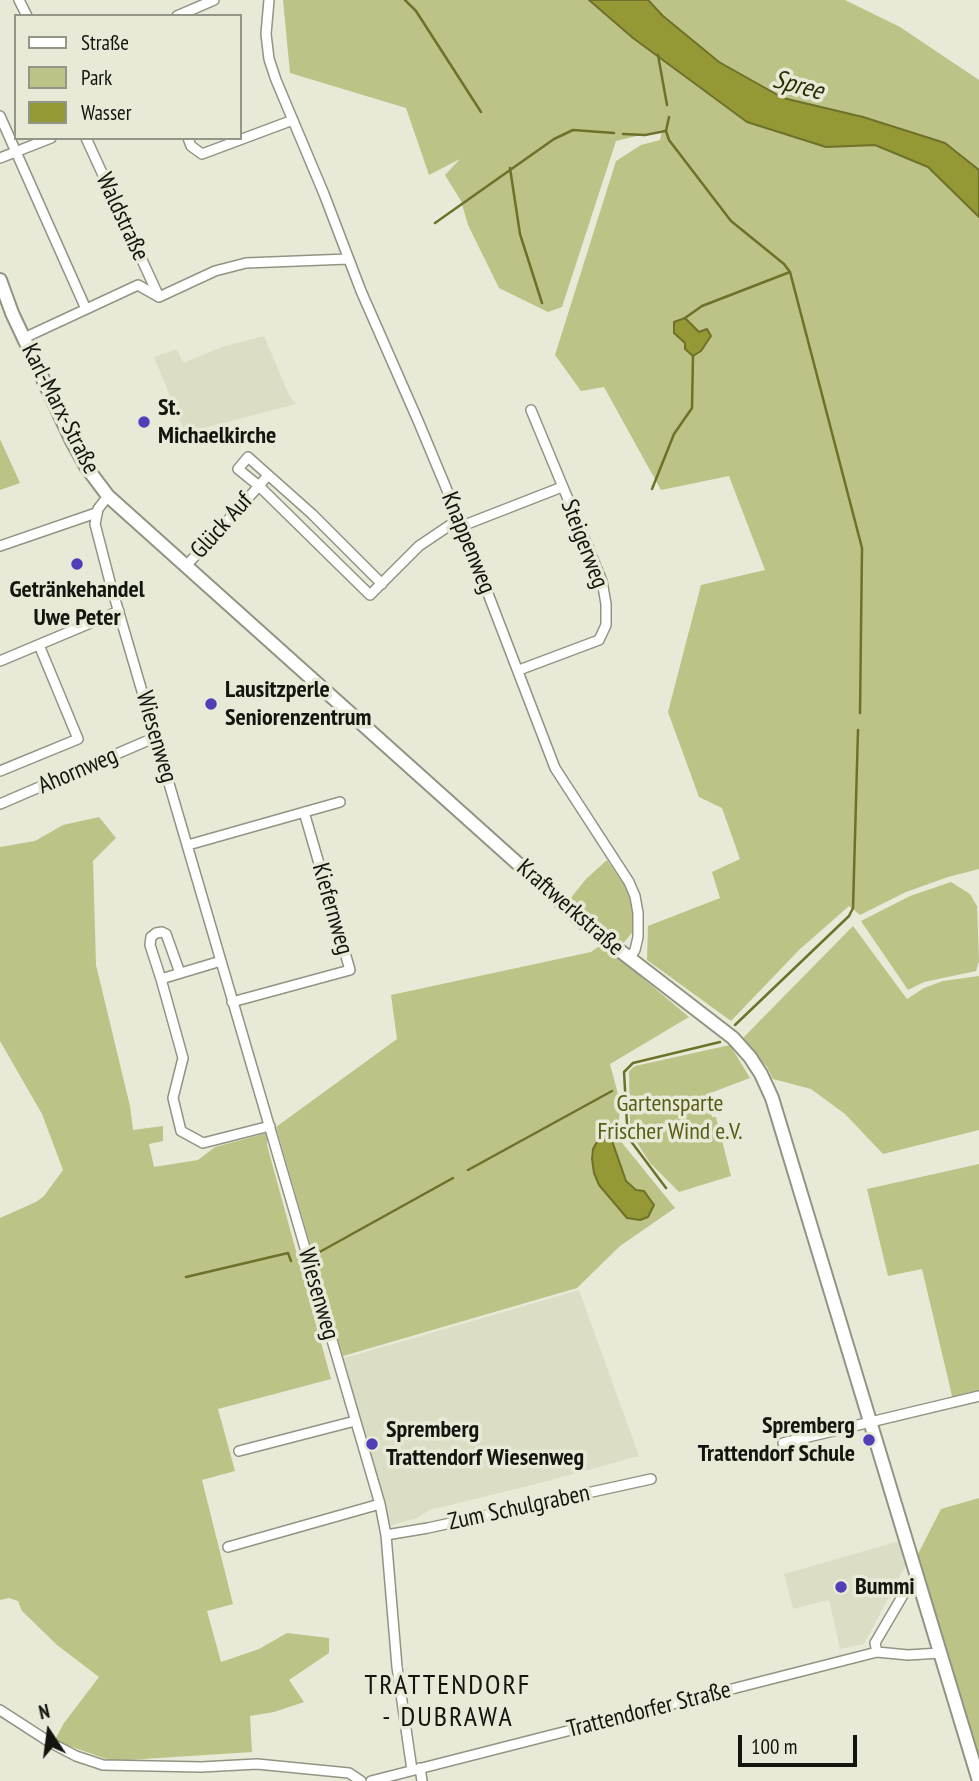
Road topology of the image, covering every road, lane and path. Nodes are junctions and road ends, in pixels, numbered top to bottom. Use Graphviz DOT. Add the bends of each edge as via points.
graph roads {
  1 [pos="214,0"];
  2 [pos="269,0"];
  3 [pos="182,14"];
  4 [pos="0,116"];
  5 [pos="293,120"];
  6 [pos="242,139"];
  7 [pos="47,140"];
  8 [pos="87,140"];
  9 [pos="189,140"];
  10 [pos="239,140"];
  11 [pos="16,151"];
  12 [pos="0,158"];
  13 [pos="348,259"];
  14 [pos="0,280"];
  15 [pos="159,296"];
  16 [pos="86,309"];
  17 [pos="24,338"];
  18 [pos="531,410"];
  19 [pos="268,475"];
  20 [pos="259,486"];
  21 [pos="562,487"];
  22 [pos="108,496"];
  23 [pos="96,513"];
  24 [pos="312,514"];
  25 [pos="460,523"];
  26 [pos="301,526"];
  27 [pos="0,547"];
  28 [pos="363,564"];
  29 [pos="186,566"];
  30 [pos="353,575"];
  31 [pos="382,584"];
  32 [pos="119,611"];
  33 [pos="39,645"];
  34 [pos="0,661"];
  35 [pos="519,670"];
  36 [pos="156,737"];
  37 [pos="0,771"];
  38 [pos="340,802"];
  39 [pos="0,804"];
  40 [pos="304,812"];
  41 [pos="188,845"];
  42 [pos="629,959"];
  43 [pos="220,961"];
  44 [pos="180,973"];
  45 [pos="161,979"];
  46 [pos="232,1002"];
  47 [pos="270,1126"];
  48 [pos="979,1396"];
  49 [pos="355,1421"];
  50 [pos="870,1421"];
  51 [pos="783,1443"];
  52 [pos="239,1451"];
  53 [pos="651,1479"];
  54 [pos="380,1504"];
  55 [pos="386,1535"];
  56 [pos="228,1547"];
  57 [pos="906,1590"];
  58 [pos="877,1652"];
  59 [pos="940,1653"];
  60 [pos="0,1710"];
  61 [pos="416,1769"];
  62 [pos="361,1781"];
  63 [pos="370,1781"];
  64 [pos="422,1781"];
  65 [pos="979,1781"];
  1 -- 3 [label="street"];
  2 -- 5 [label="street, Knappenweg" via="269,59"];
  4 -- 11 [label="street"];
  5 -- 6 [label="street"];
  5 -- 13 [label="street, Knappenweg"];
  7 -- 11 [label="street"];
  8 -- 15 [label="street, Waldstraße"];
  9 -- 10 [label="street" via="202,154"];
  11 -- 12 [label="street"];
  11 -- 16 [label="street"];
  13 -- 15 [label="street" via="246,263 215,271"];
  13 -- 25 [label="street, Knappenweg"];
  14 -- 17 [label="main road, Karl-Marx-Straße"];
  15 -- 16 [label="street" via="138,285"];
  16 -- 17 [label="street"];
  17 -- 22 [label="main road, Karl-Marx-Straße" via="85,465"];
  18 -- 21 [label="street, Steigerweg"];
  19 -- 20 [label="street, Glück Auf"];
  19 -- 20 [label="street, Glück Auf" via="248,457 239,469"];
  19 -- 24 [label="street, Glück Auf"];
  20 -- 26 [label="street, Glück Auf"];
  20 -- 29 [label="street, Glück Auf"];
  21 -- 25 [label="street, Steigerweg"];
  21 -- 35 [label="street, Steigerweg" via="602,581 606,625 599,640"];
  22 -- 23 [label="street"];
  22 -- 29 [label="main road, Kraftwerkstraße"];
  23 -- 27 [label="street"];
  23 -- 32 [label="street, Wiesenweg" via="96,531"];
  24 -- 26 [label="street"];
  24 -- 28 [label="street, Glück Auf"];
  25 -- 31 [label="street" via="419,546"];
  25 -- 35 [label="street, Knappenweg"];
  26 -- 30 [label="street, Glück Auf"];
  28 -- 30 [label="street"];
  28 -- 31 [label="street, Glück Auf"];
  29 -- 42 [label="main road, Kraftwerkstraße"];
  30 -- 31 [label="street, Glück Auf" via="370,595"];
  32 -- 33 [label="street"];
  32 -- 36 [label="street, Wiesenweg"];
  33 -- 34 [label="street"];
  33 -- 37 [label="street" via="78,739"];
  35 -- 42 [label="street, Knappenweg" via="555,768 635,896 638,937"];
  36 -- 39 [label="street, Ahornweg"];
  36 -- 41 [label="street, Wiesenweg"];
  38 -- 40 [label="street"];
  40 -- 41 [label="street"];
  40 -- 46 [label="street, Kiefernweg" via="350,970"];
  41 -- 43 [label="street, Wiesenweg"];
  42 -- 50 [label="main road, Kraftwerkstraße" via="733,1038 761,1074"];
  43 -- 44 [label="street"];
  43 -- 46 [label="street, Wiesenweg"];
  44 -- 45 [label="street"];
  44 -- 45 [label="street" via="166,934 156,933 150,944"];
  45 -- 47 [label="street" via="183,1058 173,1098 181,1131 203,1143"];
  46 -- 47 [label="street, Wiesenweg"];
  47 -- 49 [label="street, Wiesenweg"];
  48 -- 50 [label="street"];
  49 -- 52 [label="street"];
  49 -- 54 [label="street, Wiesenweg"];
  50 -- 51 [label="street"];
  50 -- 59 [label="main road, Kraftwerkstraße"];
  53 -- 55 [label="street, Zum Schulgraben"];
  54 -- 55 [label="street, Wiesenweg"];
  54 -- 56 [label="street"];
  55 -- 61 [label="street, Wiesenweg" via="397,1667"];
  57 -- 58 [label="street" via="875,1643"];
  58 -- 59 [label="street, Trattendorfer Straße"];
  58 -- 61 [label="street, Trattendorfer Straße"];
  59 -- 65 [label="main road, Kraftwerkstraße"];
  60 -- 62 [label="street" via="51,1743 103,1765 257,1764 349,1773"];
  61 -- 63 [label="street, Trattendorfer Straße"];
  61 -- 64 [label="street, Wiesenweg"];
}
